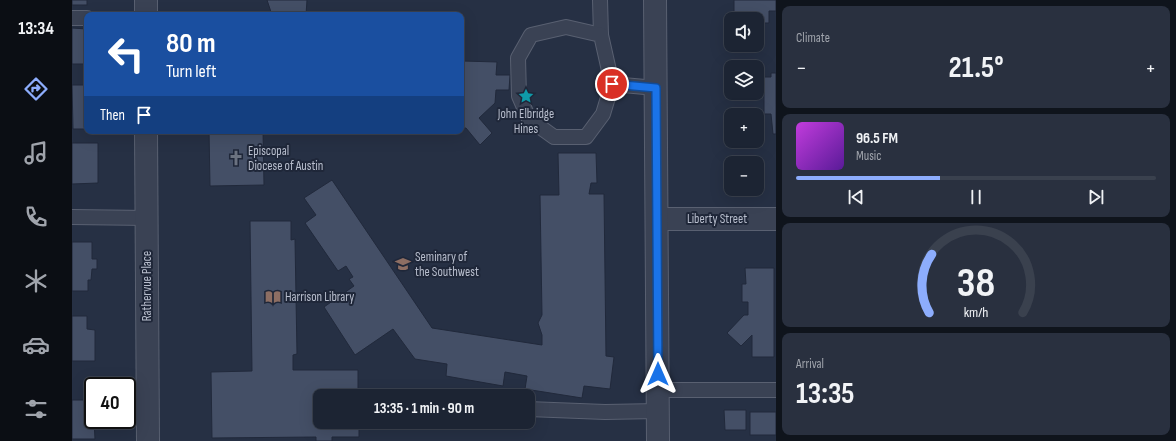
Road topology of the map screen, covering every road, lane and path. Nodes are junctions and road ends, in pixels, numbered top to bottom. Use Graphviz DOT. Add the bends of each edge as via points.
graph roads {
  1 [pos="146,0"];
  2 [pos="600,0"];
  3 [pos="654,0"];
  4 [pos="146,12"];
  5 [pos="72,18"];
  6 [pos="84,18"];
  7 [pos="601,35"];
  8 [pos="612,84"];
  9 [pos="656,88"];
  10 [pos="146,134"];
  11 [pos="72,217"];
  12 [pos="147,218"];
  13 [pos="657,219"];
  14 [pos="776,219"];
  15 [pos="776,390"];
  16 [pos="658,400"];
  17 [pos="535,409"];
  18 [pos="148,441"];
  19 [pos="658,441"];
  1 -- 4 [label="street"];
  2 -- 7 [label="lane"];
  3 -- 9 [label="street"];
  5 -- 6 [label="lane"];
  7 -- 8 [label="lane"];
  7 -- 8 [label="lane" via="566,27 531,36 518,58 519,96 529,119 554,137 586,137 603,114"];
  8 -- 9 [label="lane"];
  9 -- 13 [label="street"];
  10 -- 12 [label="street, Rathervue Place"];
  11 -- 12 [label="lane"];
  12 -- 18 [label="street, Rathervue Place"];
  13 -- 14 [label="street, Liberty Street"];
  13 -- 16 [label="street"];
  15 -- 16 [label="lane"];
  16 -- 17 [label="lane" via="605,412"];
  16 -- 19 [label="street"];
}
